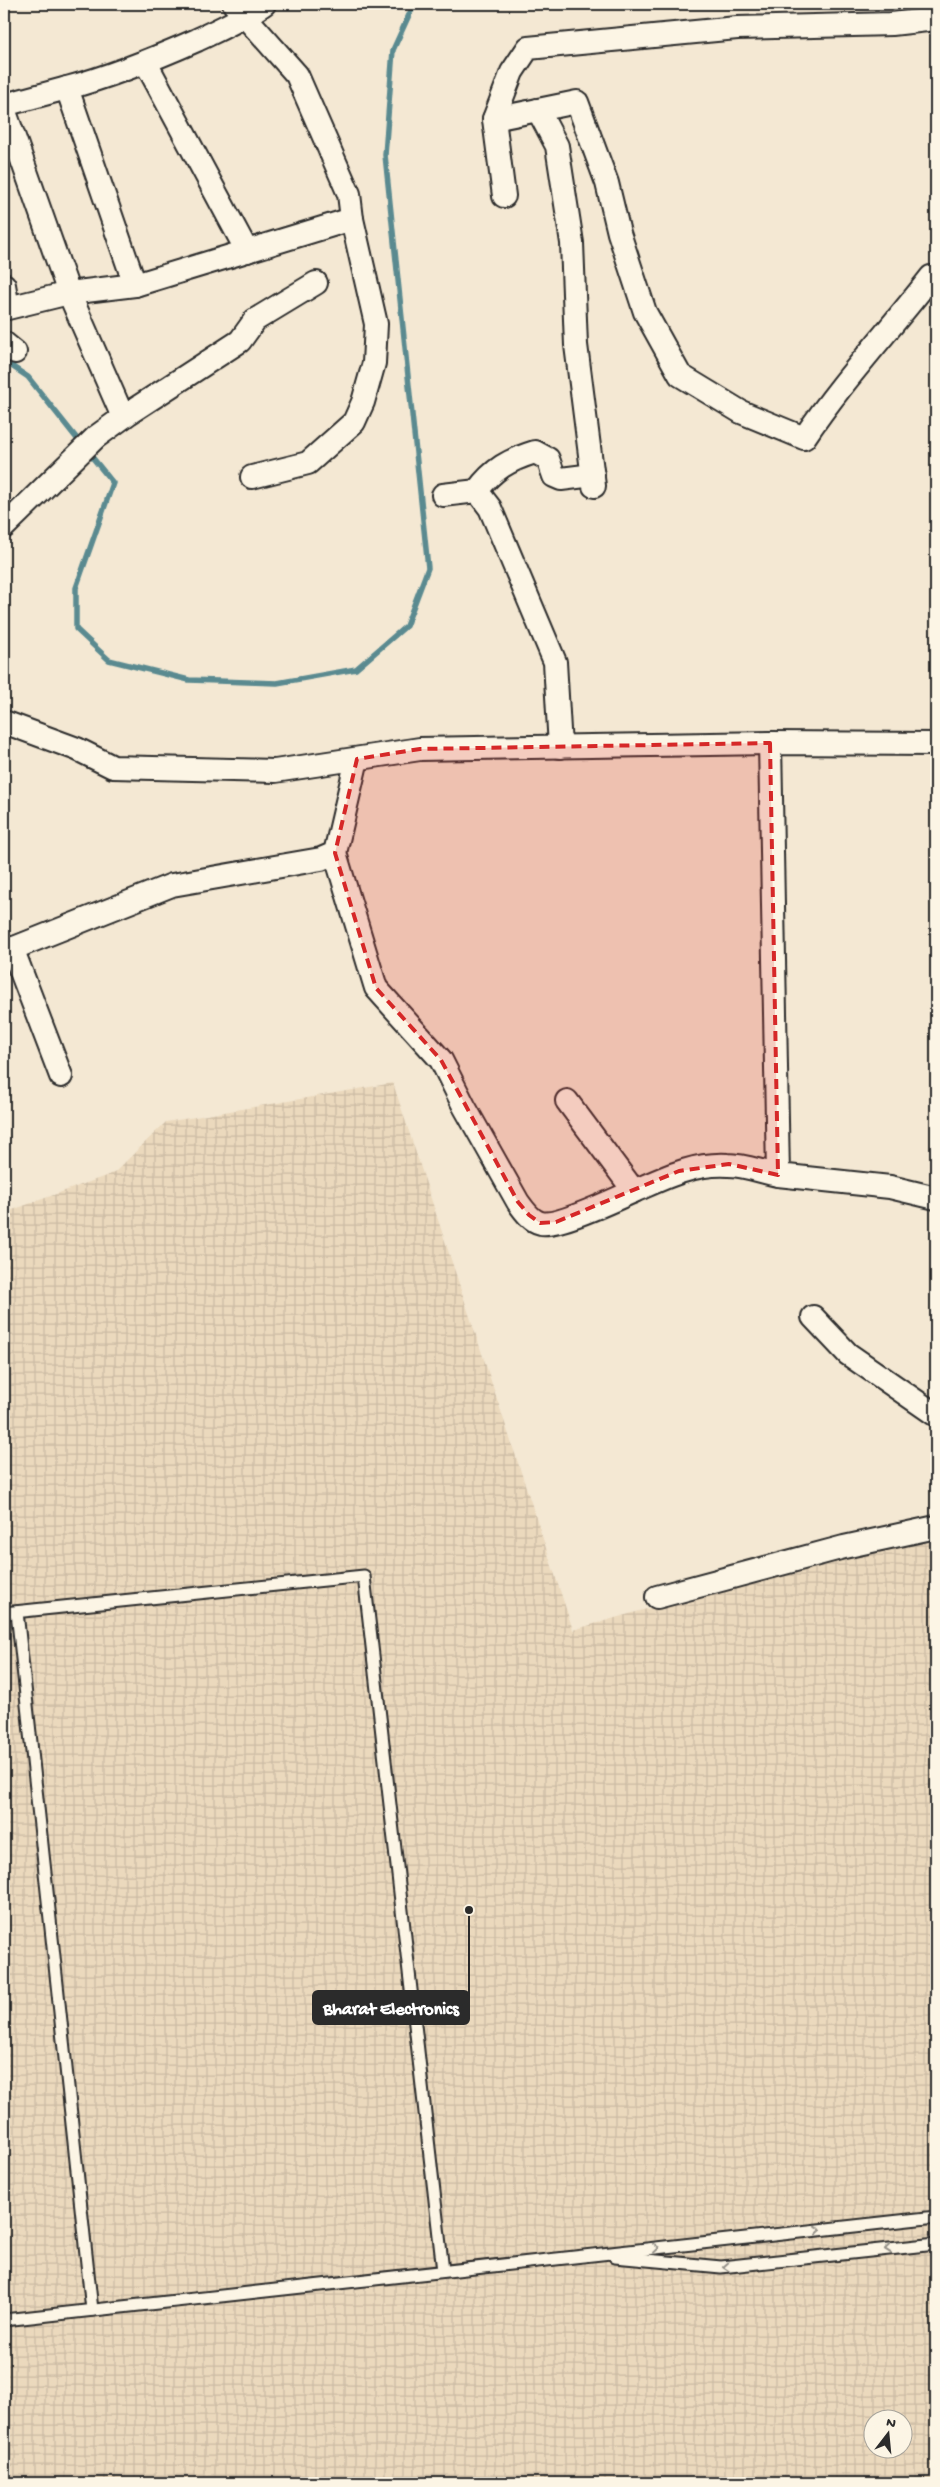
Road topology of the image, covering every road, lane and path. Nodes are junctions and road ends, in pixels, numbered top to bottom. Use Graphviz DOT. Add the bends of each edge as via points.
graph roads {
  1 [pos="264,4"];
  2 [pos="239,11"];
  3 [pos="936,19"];
  4 [pos="146,63"];
  5 [pos="67,88"];
  6 [pos="4,105"];
  7 [pos="4,110"];
  8 [pos="538,110"];
  9 [pos="494,119"];
  10 [pos="504,196"];
  11 [pos="352,219"];
  12 [pos="247,251"];
  13 [pos="936,278"];
  14 [pos="316,283"];
  15 [pos="4,285"];
  16 [pos="135,285"];
  17 [pos="69,293"];
  18 [pos="6,310"];
  19 [pos="123,417"];
  20 [pos="252,478"];
  21 [pos="477,491"];
  22 [pos="443,495"];
  23 [pos="4,527"];
  24 [pos="4,722"];
  25 [pos="770,743"];
  26 [pos="936,744"];
  27 [pos="560,747"];
  28 [pos="357,758"];
  29 [pos="336,853"];
  30 [pos="8,950"];
  31 [pos="61,1076"];
  32 [pos="567,1101"];
  33 [pos="778,1176"];
  34 [pos="634,1192"];
  35 [pos="936,1198"];
  36 [pos="813,1317"];
  37 [pos="936,1415"];
  38 [pos="936,1527"];
  39 [pos="657,1597"];
  40 [pos="17,1612"];
  41 [pos="4,1613"];
  42 [pos="936,2217"];
  43 [pos="936,2244"];
  44 [pos="590,2255"];
  45 [pos="443,2271"];
  46 [pos="92,2310"];
  47 [pos="4,2320"];
  1 -- 2 [label="street"];
  2 -- 4 [label="street"];
  2 -- 11 [label="street" via="297,75 349,194"];
  3 -- 9 [label="street" via="892,24 737,28 528,48 512,72"];
  4 -- 5 [label="street"];
  4 -- 12 [label="street"];
  5 -- 6 [label="street"];
  5 -- 16 [label="street"];
  7 -- 17 [label="street"];
  8 -- 9 [label="street"];
  8 -- 13 [label="street" via="576,102 607,183 619,233 646,312 680,375 741,412 804,438 831,398 876,348 931,277"];
  8 -- 21 [label="street" via="557,146 569,223 576,345 594,480 554,476 548,459 535,452 489,474"];
  9 -- 10 [label="street"];
  11 -- 12 [label="street"];
  11 -- 20 [label="street" via="376,324 374,363 363,402 354,422 308,463"];
  12 -- 16 [label="street"];
  14 -- 19 [label="street" via="254,320 240,341"];
  15 -- 18 [label="street"];
  16 -- 17 [label="street"];
  17 -- 18 [label="street"];
  17 -- 19 [label="street"];
  19 -- 23 [label="street" via="96,437"];
  21 -- 22 [label="street"];
  21 -- 27 [label="street" via="490,508 555,662"];
  24 -- 28 [label="street" via="77,749 113,767 275,771"];
  25 -- 26 [label="street"];
  25 -- 27 [label="street"];
  25 -- 33 [label="street"];
  27 -- 28 [label="street" via="420,749"];
  28 -- 29 [label="street"];
  29 -- 30 [label="street" via="321,859 172,885"];
  29 -- 34 [label="street" via="376,988 441,1060 518,1202 529,1215 540,1223 556,1222"];
  30 -- 31 [label="street"];
  32 -- 34 [label="street"];
  33 -- 34 [label="street" via="728,1164 702,1166 679,1171"];
  33 -- 35 [label="street" via="890,1187"];
  36 -- 37 [label="street" via="848,1354"];
  38 -- 39 [label="street" via="844,1547"];
  40 -- 41 [label="lane"];
  40 -- 45 [label="lane" via="364,1576"];
  40 -- 46 [label="lane"];
  44 -- 42 [label="lane, one-way"];
  43 -- 44 [label="lane, one-way" via="721,2268"];
  44 -- 45 [label="lane"];
  45 -- 46 [label="lane"];
  46 -- 47 [label="lane"];
}
